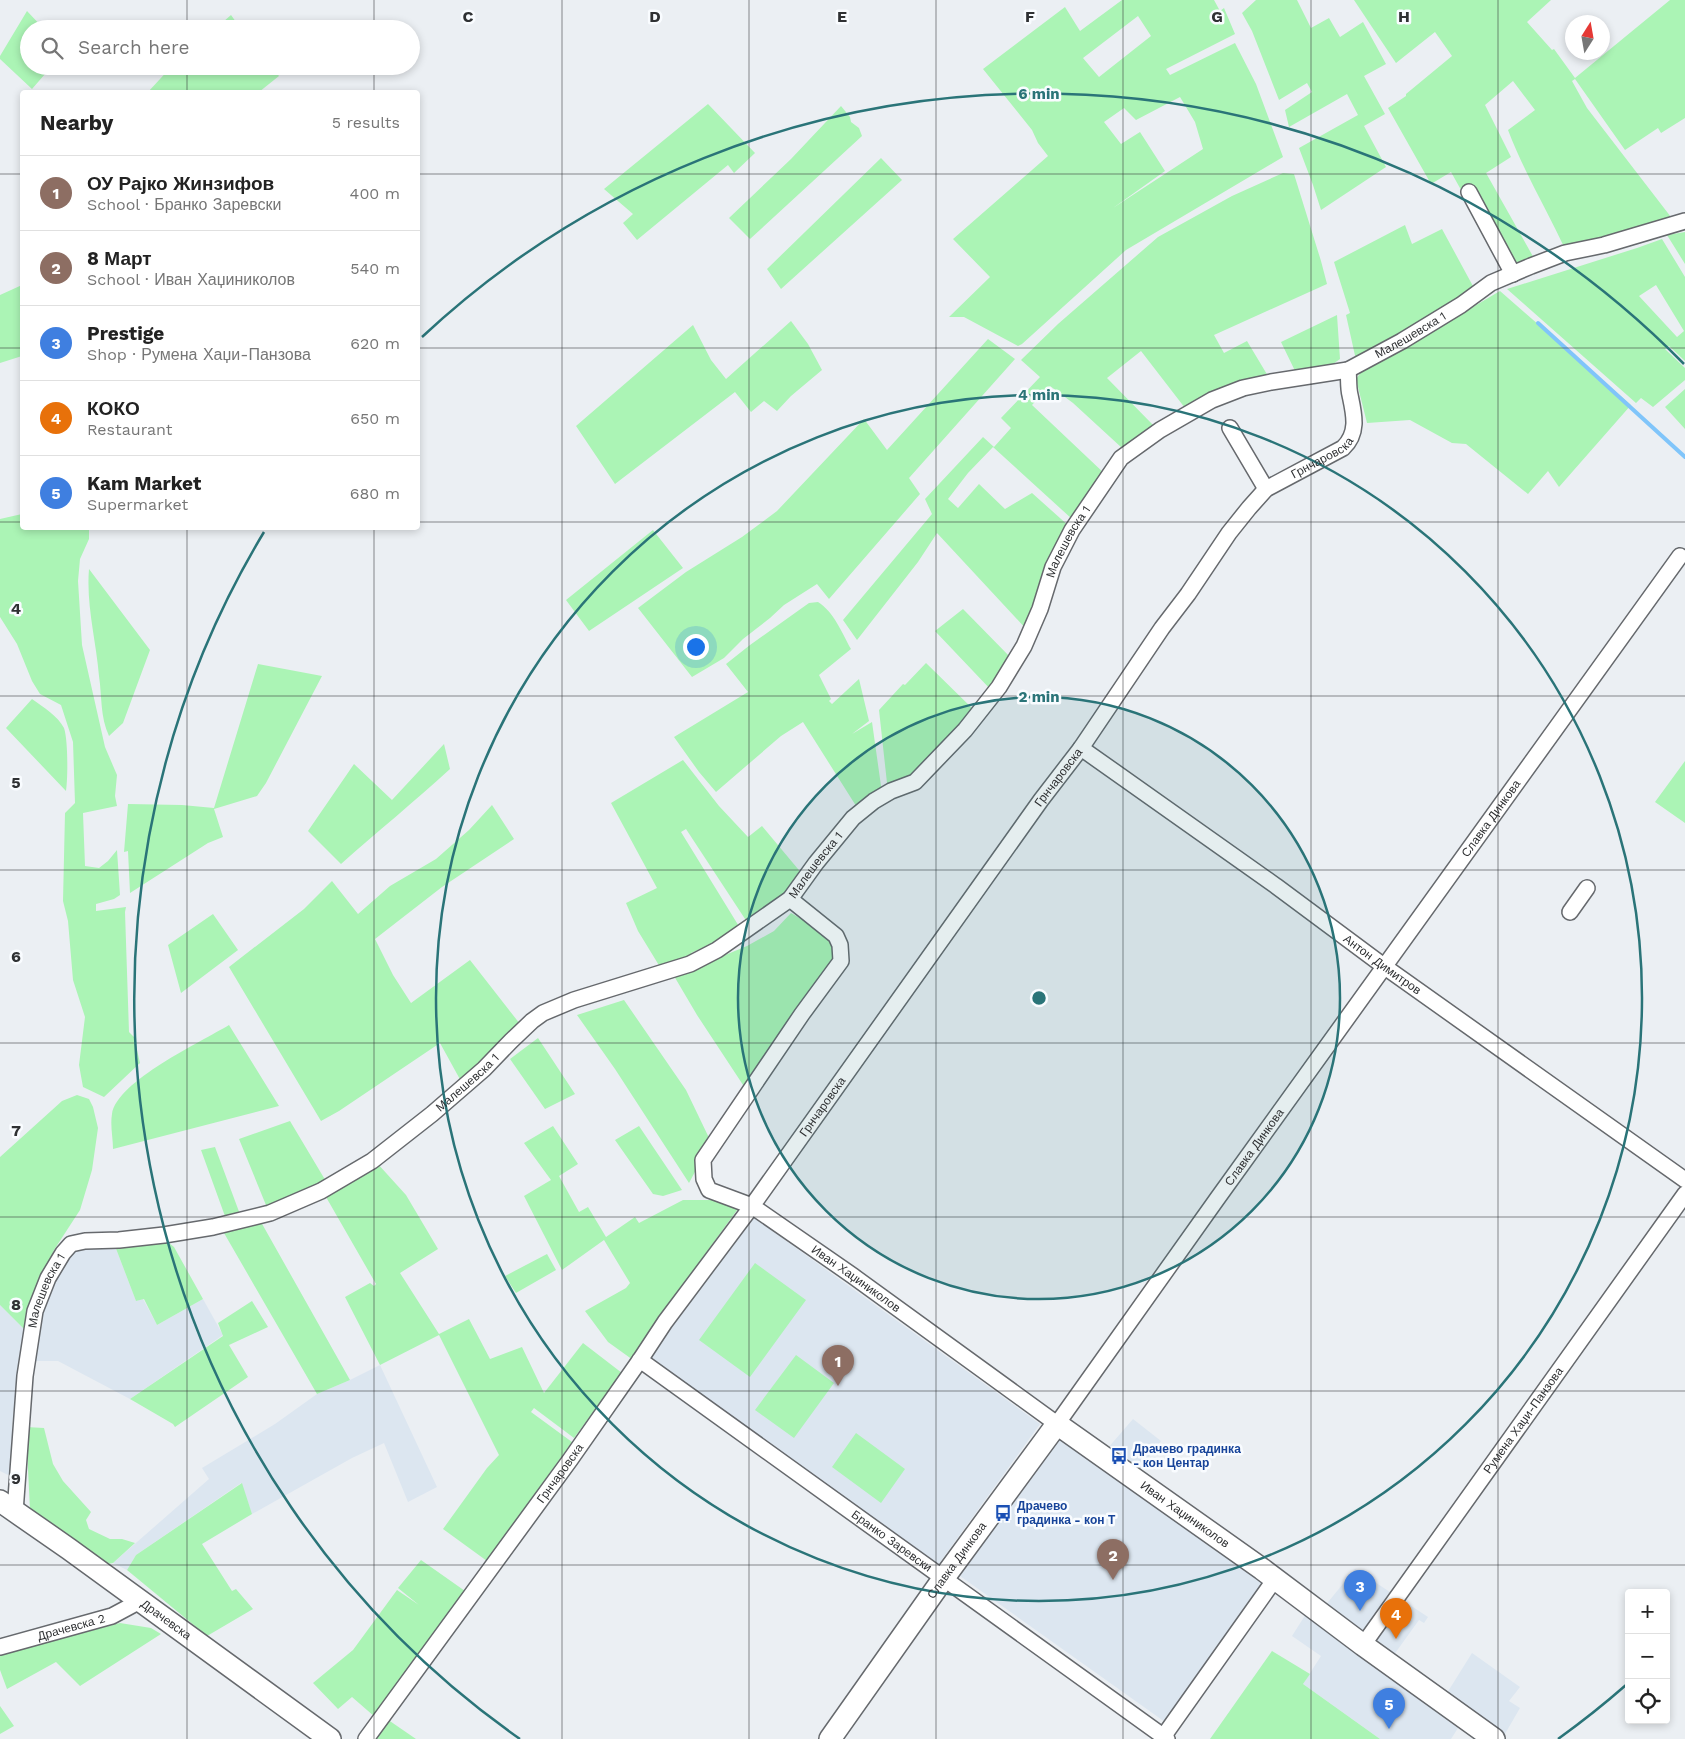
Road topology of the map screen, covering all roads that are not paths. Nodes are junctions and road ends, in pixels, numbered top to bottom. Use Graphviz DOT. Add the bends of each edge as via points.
graph roads {
  1 [pos="1469,192"];
  2 [pos="1685,222"];
  3 [pos="1512,274"];
  4 [pos="1348,370"];
  5 [pos="1230,428"];
  6 [pos="1266,489"];
  7 [pos="1680,556"];
  8 [pos="1081,748"];
  9 [pos="1588,888"];
  10 [pos="790,899"];
  11 [pos="1570,912"];
  12 [pos="1385,967"];
  13 [pos="1685,1180"];
  14 [pos="1685,1194"];
  15 [pos="752,1206"];
  16 [pos="640,1360"];
  17 [pos="1057,1424"];
  18 [pos="8,1507"];
  19 [pos="943,1579"];
  20 [pos="1275,1579"];
  21 [pos="140,1601"];
  22 [pos="1363,1645"];
  23 [pos="0,1647"];
  24 [pos="1165,1738"];
  25 [pos="330,1739"];
  26 [pos="366,1739"];
  27 [pos="830,1739"];
  28 [pos="1494,1739"];
  1 -- 3 [label="street"];
  2 -- 3 [label="street, Малешевска 1" via="1565,253"];
  3 -- 4 [label="street, Малешевска 1" via="1491,283 1461,306"];
  4 -- 6 [label="street, Грнчаровска" via="1355,413 1354,432 1349,443"];
  4 -- 10 [label="street, Малешевска 1" via="1243,388 1212,400 1160,430 1121,458 1088,503 1060,550 1024,646 999,687 915,782 891,791 853,818"];
  5 -- 6 [label="street"];
  6 -- 8 [label="street, Грнчаровска" via="1229,533"];
  7 -- 12 [label="street, Славка Динкова"];
  8 -- 12 [label="street, Антон Димитров"];
  8 -- 15 [label="street, Грнчаровска"];
  9 -- 11 [label="street"];
  10 -- 15 [label="street" via="836,936 841,962 704,1160 702,1169 709,1190"];
  10 -- 18 [label="street, Малешевска 1" via="690,964 574,1000 543,1013 432,1114 372,1161 321,1191 270,1213 213,1227 70,1244 48,1278 35,1311"];
  12 -- 13 [label="street, Антон Димитров"];
  12 -- 17 [label="street, Славка Динкова"];
  14 -- 22 [label="street, Румена Хаџи-Панзова"];
  15 -- 16 [label="street, Грнчаровска"];
  15 -- 17 [label="street, Иван Хаџиниколов"];
  16 -- 19 [label="street, Бранко Заревски"];
  16 -- 26 [label="street, Грнчаровска"];
  17 -- 19 [label="street, Славка Динкова"];
  17 -- 20 [label="street, Иван Хаџиниколов"];
  18 -- 21 [label="street, Драчевска"];
  19 -- 24 [label="street, Бранко Заревски"];
  19 -- 27 [label="street, Славка Динкова"];
  20 -- 22 [label="street, Иван Хаџиниколов"];
  20 -- 24 [label="street"];
  21 -- 23 [label="street, Драчевска 2" via="112,1616"];
  21 -- 25 [label="street, Драчевска"];
  22 -- 28 [label="street, Иван Хаџиниколов"];
}
